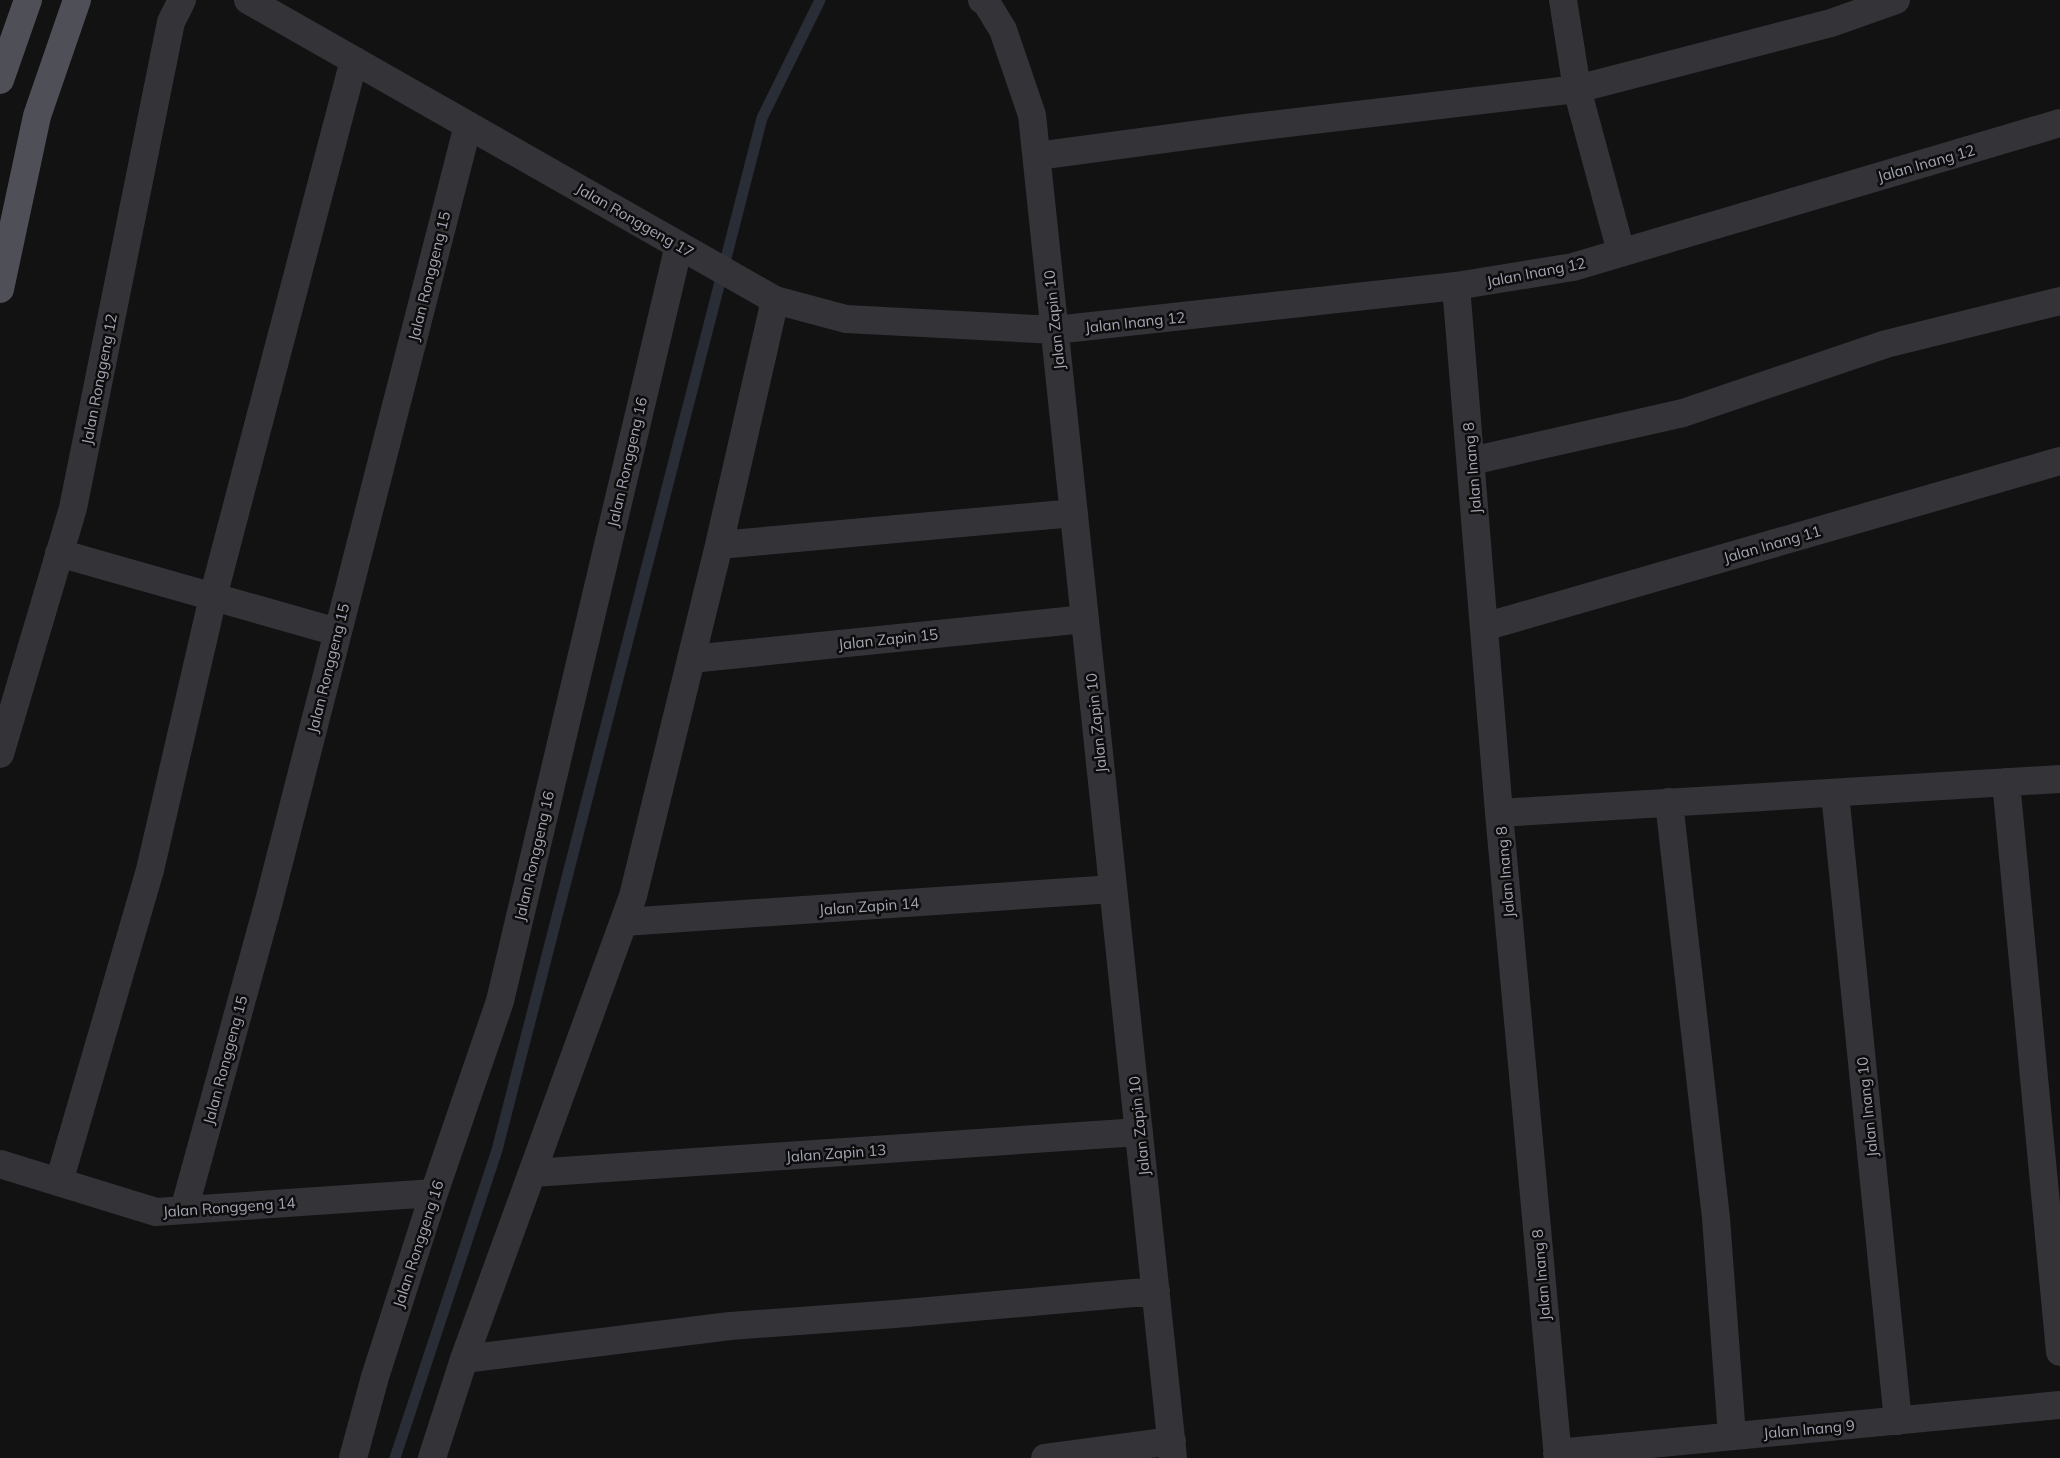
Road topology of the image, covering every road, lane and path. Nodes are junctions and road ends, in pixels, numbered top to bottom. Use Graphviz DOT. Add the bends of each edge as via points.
graph roads {
  1 [pos="28,0"];
  2 [pos="77,0"];
  3 [pos="182,0"];
  4 [pos="248,0"];
  5 [pos="1563,0"];
  6 [pos="1896,0"];
  7 [pos="986,1"];
  8 [pos="354,60"];
  9 [pos="0,80"];
  10 [pos="1577,89"];
  11 [pos="2060,123"];
  12 [pos="468,125"];
  13 [pos="1037,156"];
  14 [pos="690,251"];
  15 [pos="1621,252"];
  16 [pos="1456,286"];
  17 [pos="0,289"];
  18 [pos="775,300"];
  19 [pos="2060,301"];
  20 [pos="1055,330"];
  21 [pos="1471,461"];
  22 [pos="2060,461"];
  23 [pos="1074,514"];
  24 [pos="719,545"];
  25 [pos="59,553"];
  26 [pos="213,596"];
  27 [pos="1085,619"];
  28 [pos="1484,627"];
  29 [pos="337,632"];
  30 [pos="691,658"];
  31 [pos="0,754"];
  32 [pos="2060,779"];
  33 [pos="2006,782"];
  34 [pos="1835,792"];
  35 [pos="1669,802"];
  36 [pos="1499,813"];
  37 [pos="1113,889"];
  38 [pos="624,922"];
  39 [pos="1139,1132"];
  40 [pos="0,1164"];
  41 [pos="532,1173"];
  42 [pos="58,1182"];
  43 [pos="434,1193"];
  44 [pos="184,1210"];
  45 [pos="1156,1291"];
  46 [pos="2060,1352"];
  47 [pos="464,1359"];
  48 [pos="2060,1406"];
  49 [pos="1898,1421"];
  50 [pos="1732,1436"];
  51 [pos="1173,1450"];
  52 [pos="1558,1456"];
  53 [pos="353,1458"];
  54 [pos="432,1458"];
  55 [pos="1045,1458"];
  1 -- 9 [label="main road"];
  2 -- 17 [label="main road" via="37,116"];
  3 -- 25 [label="street, Jalan Ronggeng 12" via="171,22 73,508"];
  4 -- 8 [label="street, Jalan Ronggeng 17"];
  5 -- 10 [label="street"];
  6 -- 10 [label="street" via="1831,23"];
  7 -- 13 [label="street, Jalan Zapin 10" via="1003,30 1032,115"];
  8 -- 12 [label="street, Jalan Ronggeng 17"];
  8 -- 26 [label="street"];
  10 -- 13 [label="street"];
  10 -- 15 [label="street"];
  11 -- 15 [label="street, Jalan Inang 12"];
  12 -- 14 [label="street, Jalan Ronggeng 17"];
  12 -- 29 [label="street, Jalan Ronggeng 15"];
  13 -- 20 [label="street, Jalan Zapin 10"];
  14 -- 18 [label="street, Jalan Ronggeng 17"];
  14 -- 43 [label="street, Jalan Ronggeng 16" via="500,1001"];
  15 -- 16 [label="street, Jalan Inang 12" via="1573,267"];
  16 -- 20 [label="street, Jalan Inang 12"];
  16 -- 21 [label="street, Jalan Inang 8"];
  18 -- 20 [label="street, Jalan Ronggeng 17" via="846,319"];
  18 -- 24 [label="street"];
  19 -- 21 [label="street" via="1886,344 1683,413"];
  20 -- 23 [label="street, Jalan Zapin 10"];
  21 -- 28 [label="street, Jalan Inang 8"];
  22 -- 28 [label="street, Jalan Inang 11"];
  23 -- 24 [label="street"];
  23 -- 27 [label="street, Jalan Zapin 10"];
  24 -- 30 [label="street"];
  25 -- 26 [label="street"];
  25 -- 31 [label="street, Jalan Ronggeng 12"];
  26 -- 29 [label="street"];
  26 -- 42 [label="street" via="150,870"];
  27 -- 30 [label="street, Jalan Zapin 15"];
  27 -- 37 [label="street, Jalan Zapin 10"];
  28 -- 36 [label="street, Jalan Inang 8"];
  29 -- 44 [label="street, Jalan Ronggeng 15" via="269,901"];
  30 -- 38 [label="street"];
  32 -- 33 [label="street"];
  33 -- 34 [label="street"];
  33 -- 46 [label="street"];
  34 -- 35 [label="street"];
  34 -- 49 [label="street, Jalan Inang 10"];
  35 -- 36 [label="street"];
  35 -- 50 [label="street" via="1716,1218"];
  36 -- 52 [label="street, Jalan Inang 8"];
  37 -- 38 [label="street, Jalan Zapin 14"];
  37 -- 39 [label="street, Jalan Zapin 10"];
  38 -- 41 [label="street"];
  39 -- 41 [label="street, Jalan Zapin 13"];
  39 -- 45 [label="street, Jalan Zapin 10"];
  40 -- 42 [label="street, Jalan Ronggeng 14"];
  41 -- 47 [label="street"];
  42 -- 44 [label="street, Jalan Ronggeng 14" via="156,1212"];
  43 -- 44 [label="street, Jalan Ronggeng 14"];
  43 -- 53 [label="street, Jalan Ronggeng 16" via="375,1377"];
  45 -- 47 [label="street" via="730,1326"];
  45 -- 51 [label="street, Jalan Zapin 10"];
  47 -- 54 [label="street"];
  48 -- 49 [label="street, Jalan Inang 9"];
  49 -- 50 [label="street, Jalan Inang 9"];
  50 -- 52 [label="street, Jalan Inang 9"];
  51 -- 55 [label="street"];
}
